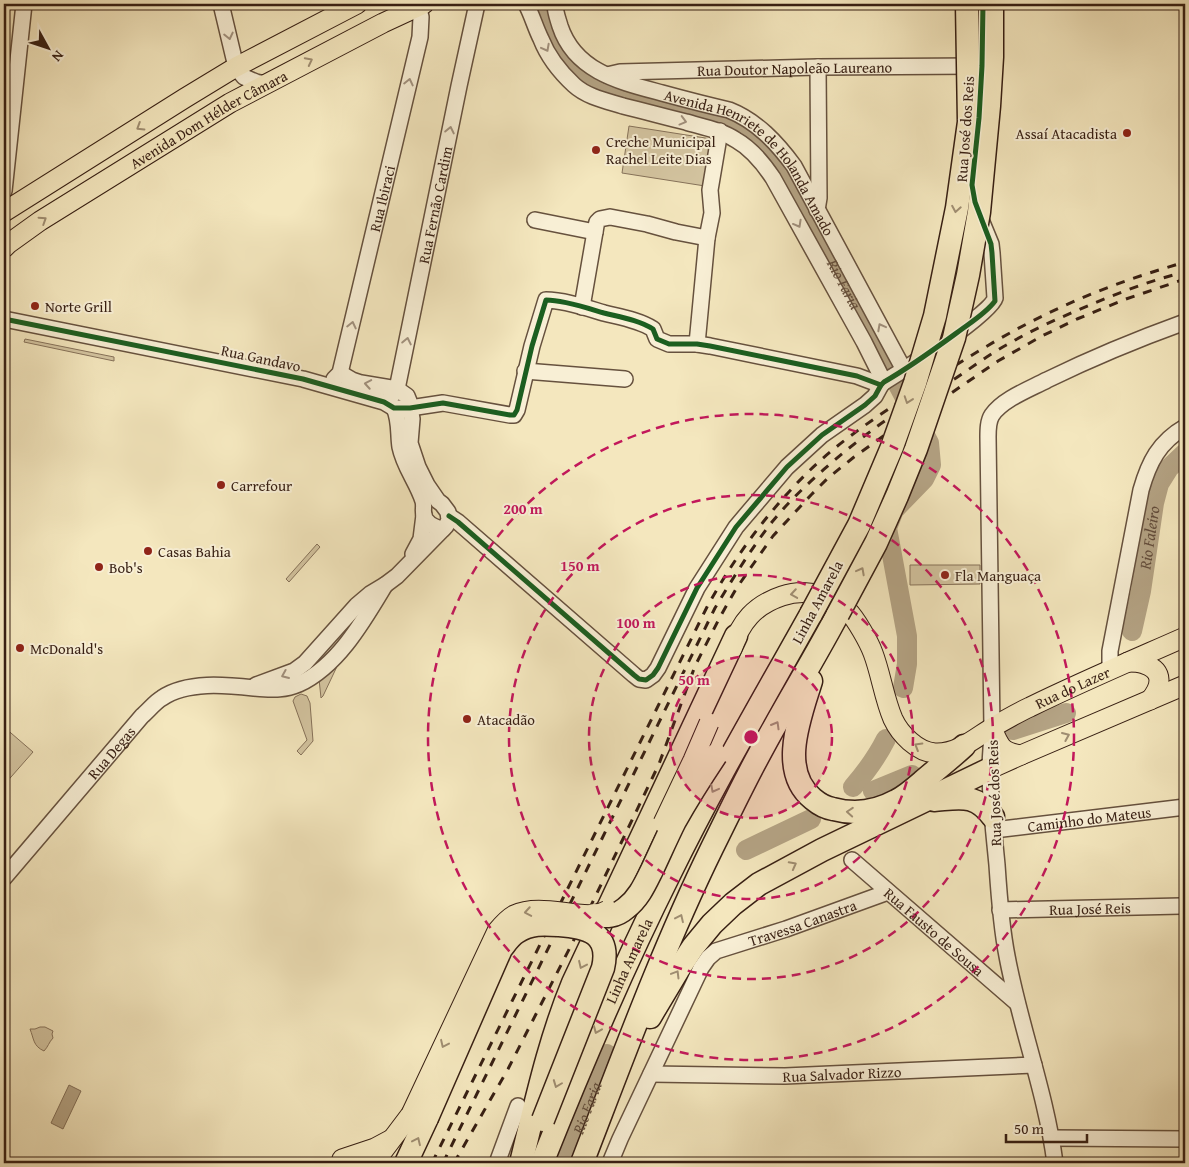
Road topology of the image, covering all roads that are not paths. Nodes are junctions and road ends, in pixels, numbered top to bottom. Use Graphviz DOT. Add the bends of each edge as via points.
graph roads {
  1 [pos="24,4"];
  2 [pos="221,4"];
  3 [pos="357,4"];
  4 [pos="417,4"];
  5 [pos="477,4"];
  6 [pos="967,4"];
  7 [pos="983,4"];
  8 [pos="992,4"];
  9 [pos="333,9"];
  10 [pos="543,9"];
  11 [pos="982,66"];
  12 [pos="236,67"];
  13 [pos="818,67"];
  14 [pos="606,75"];
  15 [pos="266,84"];
  16 [pos="720,131"];
  17 [pos="4,191"];
  18 [pos="817,210"];
  19 [pos="4,212"];
  20 [pos="535,220"];
  21 [pos="595,232"];
  22 [pos="707,238"];
  23 [pos="4,248"];
  24 [pos="582,307"];
  25 [pos="4,319"];
  26 [pos="1185,322"];
  27 [pos="696,344"];
  28 [pos="525,371"];
  29 [pos="340,373"];
  30 [pos="891,378"];
  31 [pos="625,379"];
  32 [pos="326,385"];
  33 [pos="397,388"];
  34 [pos="389,405"];
  35 [pos="410,408"];
  36 [pos="1185,427"];
  37 [pos="428,507"];
  38 [pos="446,522"];
  39 [pos="411,560"];
  40 [pos="386,585"];
  41 [pos="351,612"];
  42 [pos="736,636"];
  43 [pos="1185,638"];
  44 [pos="818,652"];
  45 [pos="1128,662"];
  46 [pos="780,670"];
  47 [pos="1110,670"];
  48 [pos="315,674"];
  49 [pos="1185,685"];
  50 [pos="251,687"];
  51 [pos="1150,700"];
  52 [pos="992,728"];
  53 [pos="964,746"];
  54 [pos="1021,755"];
  55 [pos="990,769"];
  56 [pos="926,800"];
  57 [pos="1185,806"];
  58 [pos="993,824"];
  59 [pos="852,860"];
  60 [pos="4,878"];
  61 [pos="888,892"];
  62 [pos="1181,906"];
  63 [pos="1000,910"];
  64 [pos="594,915"];
  65 [pos="1017,1003"];
  66 [pos="1034,1065"];
  67 [pos="651,1074"];
  68 [pos="616,1076"];
  69 [pos="518,1106"];
  70 [pos="419,1116"];
  71 [pos="1052,1138"];
  72 [pos="393,1139"];
  73 [pos="1185,1139"];
  74 [pos="342,1159"];
  75 [pos="374,1163"];
  76 [pos="406,1163"];
  77 [pos="497,1163"];
  78 [pos="521,1163"];
  79 [pos="527,1163"];
  80 [pos="542,1163"];
  81 [pos="582,1163"];
  82 [pos="610,1163"];
  83 [pos="1055,1163"];
  1 -- 17 [label="street"];
  2 -- 12 [label="street, one-way"];
  3 -- 9 [label="main road, Avenida Dom Hélder Câmara"];
  15 -- 4 [label="main road, Avenida Dom Hélder Câmara, one-way"];
  29 -- 4 [label="street, Rua Ibiraci, one-way" via="420,37 421,17"];
  33 -- 5 [label="street, Rua Fernão Cardim, one-way"];
  6 -- 46 [label="highway, Linha Amarela, one-way, bridge" via="969,122 957,208 935,316 892,447 858,525"];
  7 -- 11 [label="street, Rua José dos Reis"];
  44 -- 8 [label="highway, Linha Amarela, one-way, bridge" via="897,496 954,338 979,212 989,106"];
  9 -- 12 [label="main road, Avenida Dom Hélder Câmara" via="261,55"];
  10 -- 14 [label="street, Avenida Henriete de Holanda Amado" via="562,30 577,56"];
  10 -- 16 [label="street, Avenida Henriete de Holanda Amado, one-way" via="541,39 563,75 576,87 612,103"];
  11 -- 13 [label="street, Rua Doutor Napoleão Laureano"];
  11 -- 30 [label="street, Rua José dos Reis" via="972,185 991,244 995,298 983,312"];
  12 -- 15 [label="street" via="244,77"];
  12 -- 19 [label="main road, Avenida Dom Hélder Câmara, one-way"];
  13 -- 14 [label="street, Rua Doutor Napoleão Laureano"];
  13 -- 18 [label="street"];
  14 -- 18 [label="street, Avenida Henriete de Holanda Amado" via="740,114 783,150"];
  23 -- 15 [label="main road, Avenida Dom Hélder Câmara, one-way" via="48,216"];
  16 -- 22 [label="street" via="710,190 712,213"];
  16 -- 30 [label="street, Avenida Henriete de Holanda Amado, one-way" via="737,140 763,163 864,342"];
  30 -- 18 [label="street, Avenida Henriete de Holanda Amado, one-way"];
  20 -- 21 [label="street"];
  21 -- 22 [label="street" via="600,219 610,218"];
  21 -- 24 [label="street"];
  22 -- 27 [label="street"];
  24 -- 27 [label="street" via="649,326 663,343"];
  24 -- 28 [label="street" via="546,300"];
  25 -- 32 [label="street, Rua Gandavo"];
  26 -- 52 [label="street, Rua José dos Reis" via="1083,363 1007,401 991,416 988,437"];
  27 -- 30 [label="street" via="857,376"];
  28 -- 31 [label="street"];
  28 -- 35 [label="street, Rua Gandavo" via="514,414 442,403"];
  29 -- 32 [label="street"];
  33 -- 29 [label="street, one-way" via="361,383"];
  30 -- 38 [label="street" via="865,405 822,434 786,467 736,527 697,588 658,668 646,680 634,675 458,522"];
  32 -- 34 [label="street, Rua Gandavo"];
  33 -- 34 [label="street"];
  33 -- 35 [label="street" via="407,396"];
  34 -- 35 [label="street, Rua Gandavo"];
  34 -- 37 [label="street" via="397,414 400,448 409,474"];
  35 -- 37 [label="street" via="410,443 427,485"];
  36 -- 47 [label="street" via="1161,447 1146,471 1110,651"];
  37 -- 38 [label="street" via="445,508"];
  37 -- 38 [label="street" via="427,520 433,526"];
  37 -- 39 [label="street, Rua Degas" via="421,539"];
  38 -- 39 [label="street, Rua Degas"];
  39 -- 40 [label="street, Rua Degas"];
  40 -- 41 [label="street, Rua Degas" via="370,594"];
  40 -- 48 [label="street, Rua Degas" via="359,628"];
  41 -- 48 [label="street" via="346,627 315,665"];
  41 -- 50 [label="street, Rua Degas, one-way" via="294,671"];
  53 -- 42 [label="main road, Rua do Lazer, one-way" via="934,753 909,741 893,720 873,654 863,634 848,611 822,595 803,592 773,599 755,610"];
  42 -- 64 [label="main road, Rua do Lazer, bridge" via="709,723 633,885 617,904"];
  42 -- 78 [label="highway, one-way" via="563,1007"];
  43 -- 45 [label="main road, Rua do Lazer"];
  53 -- 44 [label="highway, one-way" via="897,801 853,813 818,803 800,783 794,749"];
  68 -- 44 [label="highway, Linha Amarela, one-way" via="674,928 712,848 759,754"];
  45 -- 47 [label="main road, Rua do Lazer"];
  45 -- 51 [label="main road" via="1142,663 1156,672 1160,683"];
  46 -- 64 [label="highway, bridge" via="716,755 683,807 635,900 616,915"];
  46 -- 80 [label="highway, Linha Amarela, one-way" via="670,873 601,1020"];
  47 -- 52 [label="main road, Rua do Lazer"];
  48 -- 50 [label="street, Rua Degas" via="298,684 277,690"];
  49 -- 51 [label="main road"];
  50 -- 60 [label="street, Rua Degas" via="193,686 178,689 162,698 142,716"];
  54 -- 51 [label="main road, one-way"];
  52 -- 53 [label="main road, Rua do Lazer"];
  52 -- 54 [label="main road" via="1005,751"];
  52 -- 55 [label="street, Rua José dos Reis"];
  54 -- 55 [label="main road"];
  55 -- 56 [label="highway"];
  55 -- 58 [label="street, Rua José dos Reis"];
  56 -- 58 [label="highway" via="972,799 984,806"];
  68 -- 56 [label="highway, one-way" via="693,947 733,904 759,884 822,850"];
  57 -- 58 [label="street, Caminho do Mateus"];
  58 -- 63 [label="street, Rua José dos Reis"];
  59 -- 61 [label="street, Rua Fausto de Sousa"];
  61 -- 65 [label="street, Rua Fausto de Sousa"];
  61 -- 67 [label="street, Travessa Canastra" via="716,951 701,968"];
  62 -- 63 [label="street, Rua José Reis"];
  63 -- 65 [label="street, Rua José dos Reis"];
  64 -- 70 [label="main road, one-way, bridge" via="534,910 514,916 497,931"];
  65 -- 66 [label="street, Rua José dos Reis"];
  66 -- 67 [label="street, Rua Salvador Rizzo" via="784,1076"];
  66 -- 71 [label="street, Rua José dos Reis"];
  67 -- 82 [label="street"];
  68 -- 81 [label="highway, Linha Amarela"];
  69 -- 77 [label="street"];
  70 -- 72 [label="main road"];
  76 -- 70 [label="highway, one-way"];
  70 -- 79 [label="highway, one-way, bridge" via="501,949 509,939 526,927 539,924 576,926 601,940 605,949 603,968"];
  71 -- 73 [label="street"];
  71 -- 83 [label="street, Rua José dos Reis"];
  72 -- 74 [label="main road"];
  72 -- 75 [label="main road"];
}
